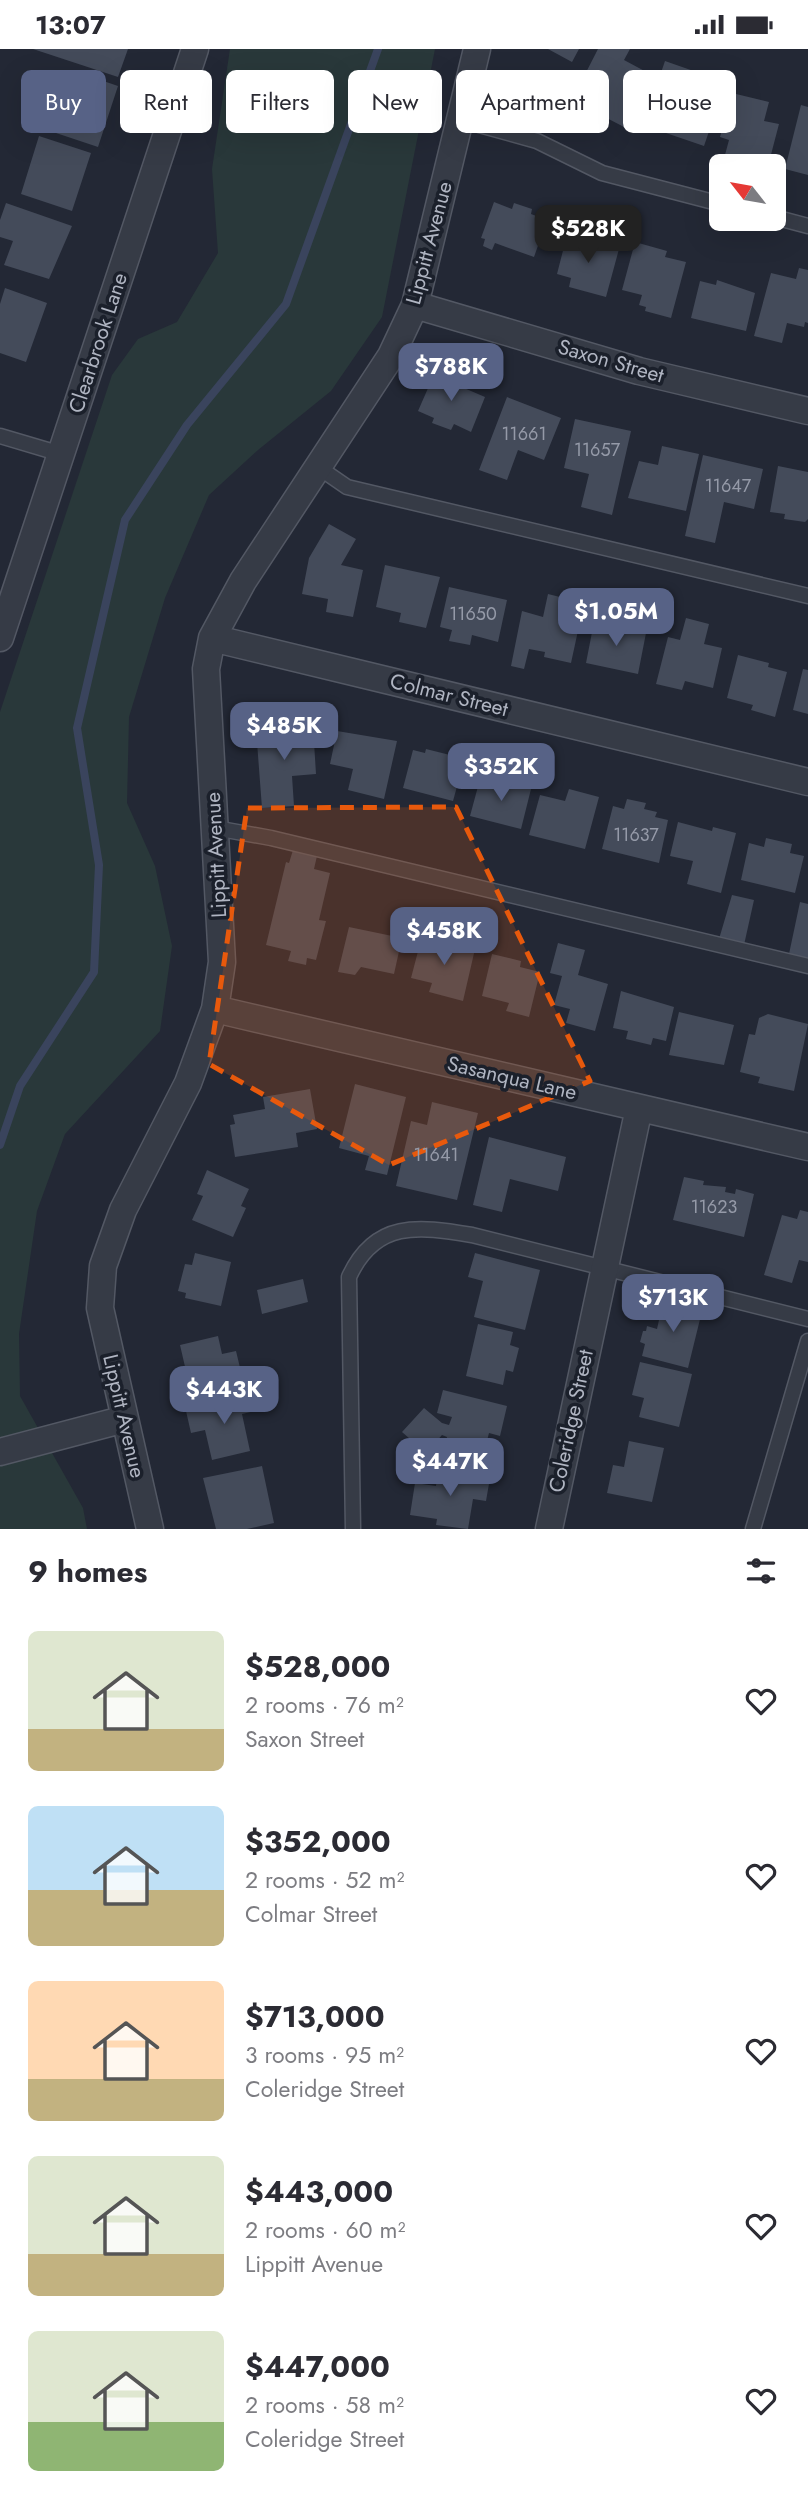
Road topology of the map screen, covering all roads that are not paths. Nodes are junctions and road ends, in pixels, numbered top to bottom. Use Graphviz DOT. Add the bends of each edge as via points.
graph roads {
  1 [pos="195,49"];
  2 [pos="477,49"];
  3 [pos="472,70"];
  4 [pos="458,133"];
  5 [pos="508,133"];
  6 [pos="709,201"];
  7 [pos="786,221"];
  8 [pos="808,226"];
  9 [pos="415,305"];
  10 [pos="808,411"];
  11 [pos="0,436"];
  12 [pos="61,454"];
  13 [pos="318,467"];
  14 [pos="808,596"];
  15 [pos="0,638"];
  16 [pos="212,638"];
  17 [pos="808,782"];
  18 [pos="215,828"];
  19 [pos="808,966"];
  20 [pos="215,1009"];
  21 [pos="639,1108"];
  22 [pos="808,1147"];
  23 [pos="603,1270"];
  24 [pos="808,1319"];
  25 [pos="808,1341"];
  26 [pos="125,1419"];
  27 [pos="0,1452"];
  28 [pos="150,1529"];
  29 [pos="354,1529"];
  30 [pos="549,1529"];
  31 [pos="753,1529"];
  1 -- 12 [label="street, Clearbrook Lane"];
  2 -- 3 [label="street, Lippitt Avenue"];
  4 -- 9 [label="street, Lippitt Avenue"];
  5 -- 6 [label="lane" via="537,141 601,173"];
  7 -- 8 [label="lane"];
  9 -- 10 [label="street, Saxon Street" via="639,371"];
  9 -- 13 [label="street, Lippitt Avenue" via="391,356"];
  11 -- 12 [label="lane"];
  12 -- 15 [label="street, Clearbrook Lane"];
  13 -- 14 [label="lane" via="348,487"];
  13 -- 16 [label="street, Lippitt Avenue" via="243,581"];
  16 -- 17 [label="street, Colmar Street"];
  16 -- 18 [label="street, Lippitt Avenue" via="206,669"];
  18 -- 19 [label="lane"];
  18 -- 20 [label="street, Lippitt Avenue" via="222,962"];
  20 -- 21 [label="street, Sasanqua Lane"];
  20 -- 26 [label="street, Lippitt Avenue" via="188,1083 123,1210 103,1266 100,1308"];
  21 -- 22 [label="street, Sasanqua Lane"];
  21 -- 23 [label="street, Coleridge Street"];
  23 -- 24 [label="lane"];
  23 -- 29 [label="lane" via="426,1227 396,1231 359,1255 349,1277"];
  23 -- 30 [label="street, Coleridge Street"];
  25 -- 31 [label="lane"];
  26 -- 27 [label="street"];
  26 -- 28 [label="street, Lippitt Avenue"];
}
